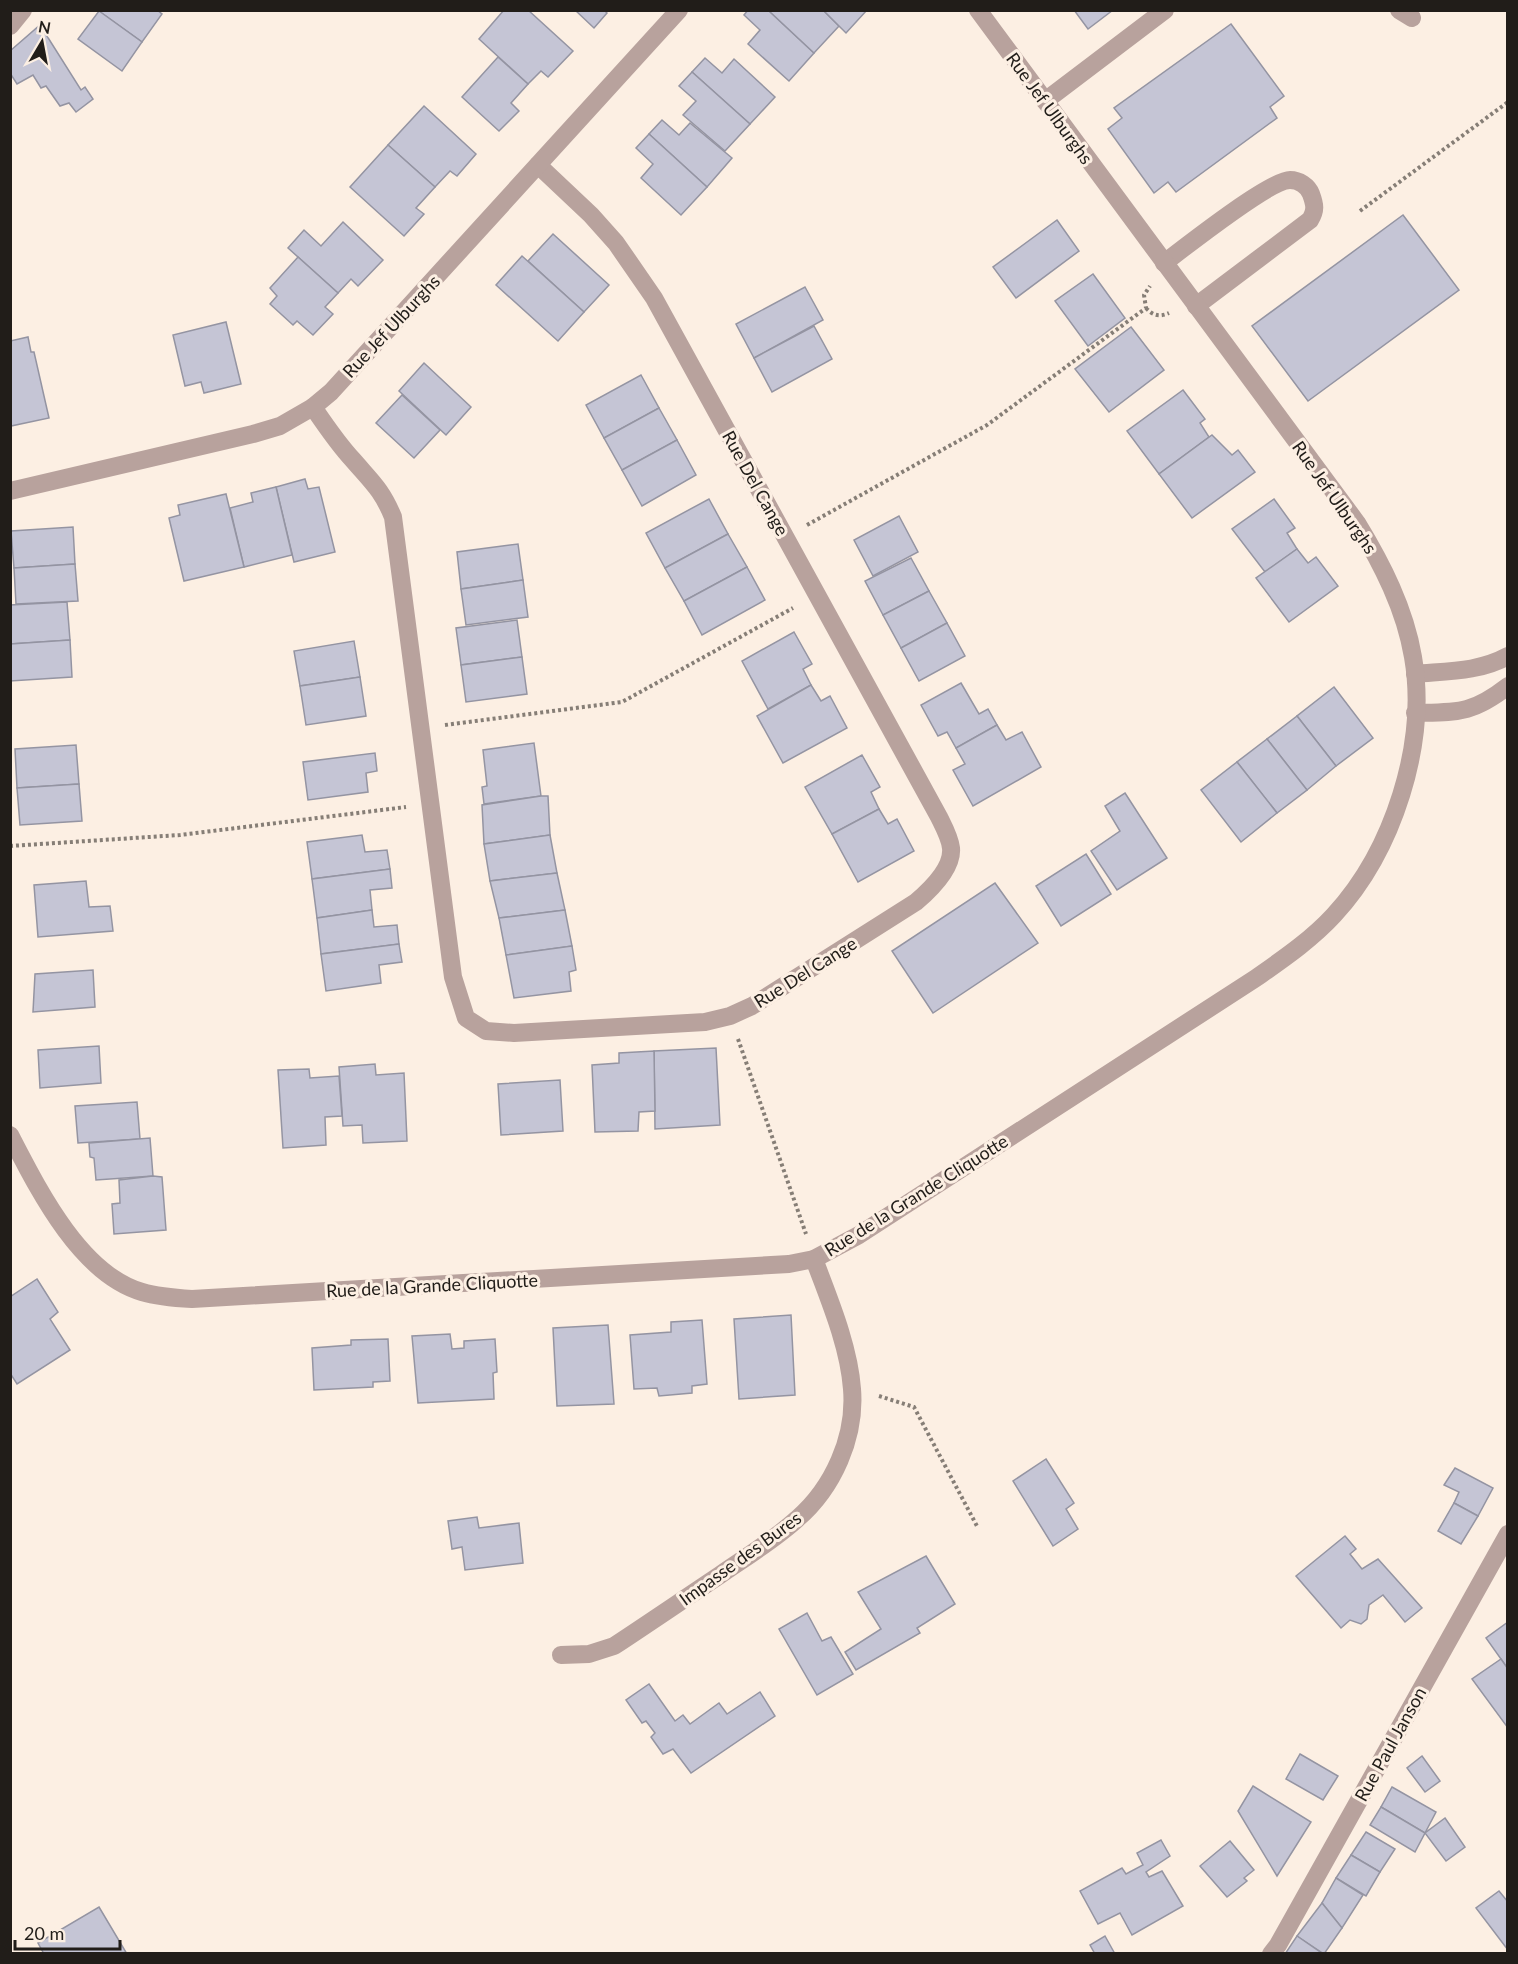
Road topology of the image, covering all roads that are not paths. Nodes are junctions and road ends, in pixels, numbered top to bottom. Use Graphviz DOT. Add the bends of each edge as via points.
graph roads {
  1 [pos="23,10"];
  2 [pos="679,10"];
  3 [pos="978,10"];
  4 [pos="1165,10"];
  5 [pos="10,26"];
  6 [pos="1045,101"];
  7 [pos="538,165"];
  8 [pos="1167,267"];
  9 [pos="1196,306"];
  10 [pos="313,407"];
  11 [pos="10,491"];
  12 [pos="1508,656"];
  13 [pos="1415,674"];
  14 [pos="1508,686"];
  15 [pos="1415,713"];
  16 [pos="10,1135"];
  17 [pos="814,1259"];
  18 [pos="1508,1534"];
  19 [pos="561,1655"];
  20 [pos="1271,1953"];
  1 -- 5 [label="street"];
  2 -- 7 [label="street, Rue Jef Ulburghs"];
  3 -- 6 [label="street, Rue Jef Ulburghs"];
  4 -- 6 [label="street"];
  6 -- 8 [label="street, Rue Jef Ulburghs"];
  7 -- 10 [label="street, Rue Jef Ulburghs"];
  7 -- 10 [label="street, Rue Del Cange" via="616,243 654,298 939,817 952,850 933,888 753,1006 730,1016 705,1022 514,1033 486,1031 466,1018 453,976 393,518 374,481"];
  8 -- 9 [label="street, Rue Jef Ulburghs"];
  8 -- 9 [label="street" via="1268,188 1289,180 1310,190 1315,212 1310,220"];
  9 -- 13 [label="street, Rue Jef Ulburghs" via="1376,554 1409,639"];
  10 -- 11 [label="street, Rue Jef Ulburghs" via="280,426 253,434"];
  12 -- 13 [label="street" via="1482,668"];
  13 -- 15 [label="street, Rue Jef Ulburghs"];
  14 -- 15 [label="street" via="1478,706 1461,711"];
  15 -- 17 [label="street, Rue de la Grande Cliquotte" via="1408,770 1388,829 1359,883 1311,937 1256,978 859,1235"];
  16 -- 17 [label="street, Rue de la Grande Cliquotte" via="53,1210 92,1261 116,1280 165,1298 760,1266"];
  17 -- 19 [label="street, Impasse des Bures" via="847,1356 852,1388 851,1423 840,1458 818,1498 761,1547 614,1646 589,1654"];
  18 -- 20 [label="street, Rue Paul Janson"];
}
